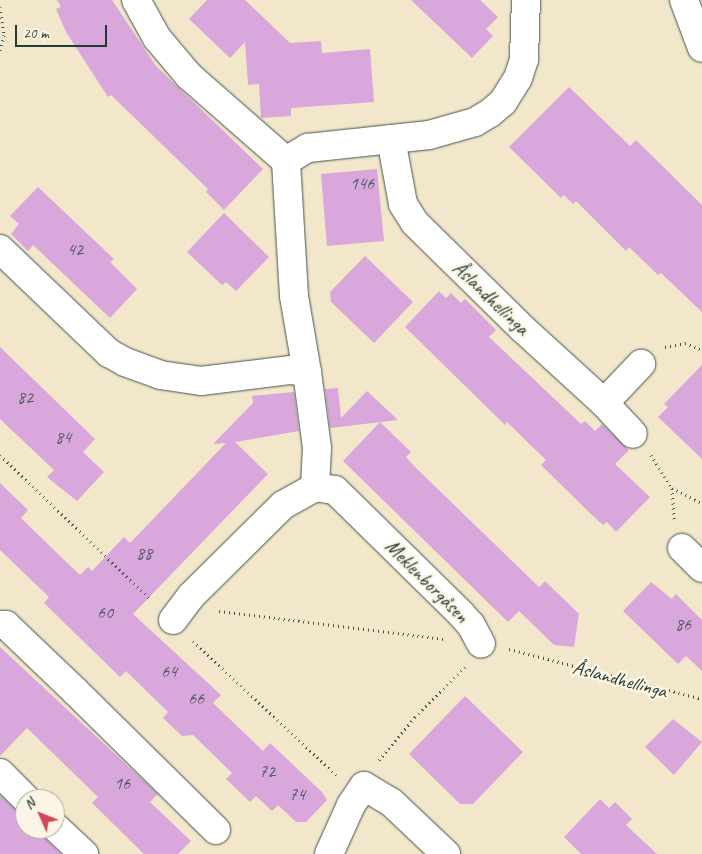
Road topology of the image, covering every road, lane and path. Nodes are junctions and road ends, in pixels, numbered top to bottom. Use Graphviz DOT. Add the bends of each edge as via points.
graph roads {
  1 [pos="136,0"];
  2 [pos="526,0"];
  3 [pos="684,0"];
  4 [pos="0,7"];
  5 [pos="702,48"];
  6 [pos="0,50"];
  7 [pos="391,139"];
  8 [pos="286,161"];
  9 [pos="0,248"];
  10 [pos="702,350"];
  11 [pos="641,364"];
  12 [pos="299,371"];
  13 [pos="604,403"];
  14 [pos="633,434"];
  15 [pos="0,455"];
  16 [pos="315,487"];
  17 [pos="672,488"];
  18 [pos="702,503"];
  19 [pos="682,548"];
  20 [pos="702,568"];
  21 [pos="217,611"];
  22 [pos="174,620"];
  23 [pos="0,625"];
  24 [pos="481,644"];
  25 [pos="702,699"];
  26 [pos="0,774"];
  27 [pos="364,786"];
  28 [pos="16,789"];
  29 [pos="216,830"];
  30 [pos="65,836"];
  31 [pos="84,854"];
  32 [pos="329,854"];
  33 [pos="446,854"];
  1 -- 8 [label="street" via="158,38 189,76"];
  2 -- 7 [label="street" via="524,59 518,78 503,102 475,122 456,129"];
  3 -- 5 [label="street"];
  4 -- 6 [label="path" via="4,35"];
  7 -- 8 [label="street" via="308,148"];
  7 -- 13 [label="street, Åslandhellinga" via="403,204 415,223"];
  8 -- 12 [label="street"];
  9 -- 12 [label="street" via="109,353 160,374 201,381"];
  10 -- 11 [label="path" via="685,343 670,345"];
  11 -- 13 [label="street"];
  12 -- 16 [label="street" via="317,448"];
  13 -- 14 [label="street, Åslandhellinga"];
  14 -- 17 [label="path"];
  15 -- 22 [label="path"];
  16 -- 22 [label="street" via="283,505 191,596"];
  16 -- 24 [label="street, Meklenborgåsen" via="335,490 461,614"];
  17 -- 18 [label="path"];
  17 -- 19 [label="path" via="673,519"];
  19 -- 20 [label="street"];
  21 -- 24 [label="path, Åslandhellinga"];
  22 -- 27 [label="path" via="215,664 328,770"];
  23 -- 29 [label="street" via="6,625"];
  24 -- 25 [label="path, Åslandhellinga"];
  24 -- 27 [label="path, Meklenborgåsen" via="445,690 395,740 374,766"];
  26 -- 28 [label="street"];
  27 -- 32 [label="street" via="351,805"];
  27 -- 33 [label="street" via="391,802"];
  30 -- 31 [label="street"];
}
